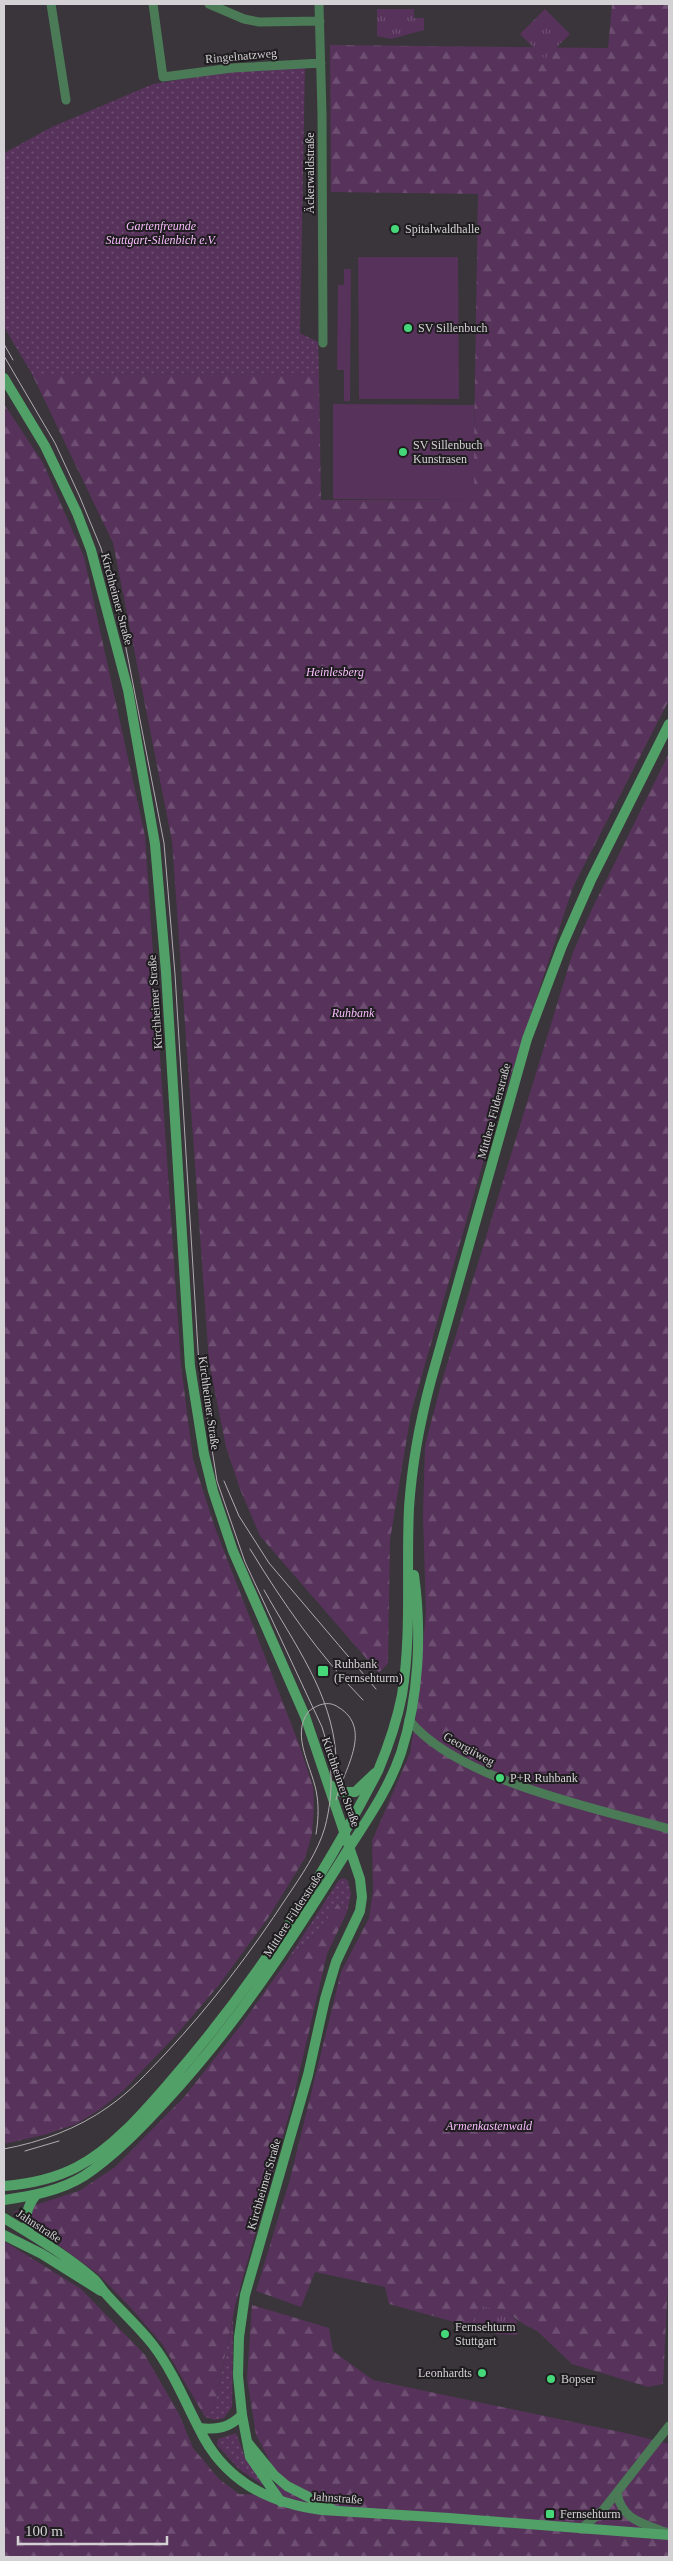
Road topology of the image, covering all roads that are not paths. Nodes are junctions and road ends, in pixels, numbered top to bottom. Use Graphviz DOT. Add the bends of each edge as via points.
graph roads {
  1 [pos="51,4"];
  2 [pos="153,4"];
  3 [pos="209,4"];
  4 [pos="319,4"];
  5 [pos="320,21"];
  6 [pos="321,62"];
  7 [pos="66,100"];
  8 [pos="323,343"];
  9 [pos="4,378"];
  10 [pos="669,724"];
  11 [pos="408,1527"];
  12 [pos="402,1696"];
  13 [pos="409,1720"];
  14 [pos="378,1771"];
  15 [pos="330,1785"];
  16 [pos="669,1828"];
  17 [pos="345,1831"];
  18 [pos="350,1847"];
  19 [pos="4,2186"];
  20 [pos="36,2195"];
  21 [pos="4,2200"];
  22 [pos="4,2218"];
  23 [pos="30,2234"];
  24 [pos="4,2235"];
  25 [pos="106,2294"];
  26 [pos="242,2415"];
  27 [pos="669,2426"];
  28 [pos="199,2428"];
  29 [pos="248,2443"];
  30 [pos="616,2493"];
  31 [pos="281,2502"];
  32 [pos="336,2511"];
  33 [pos="582,2530"];
  34 [pos="669,2535"];
  1 -- 7 [label="street"];
  2 -- 6 [label="street, Ringelnatzweg" via="162,73"];
  3 -- 5 [label="street" via="259,22"];
  4 -- 5 [label="street, Äckerwaldstraße"];
  5 -- 6 [label="street, Äckerwaldstraße"];
  6 -- 8 [label="street, Äckerwaldstraße"];
  9 -- 15 [label="main road, Kirchheimer Straße" via="45,446 87,540 128,690 156,853 190,1366 204,1454 233,1551 298,1696"];
  10 -- 11 [label="main road, Mittlere Filderstraße" via="591,880 527,1039 417,1432"];
  11 -- 12 [label="main road, Mittlere Filderstraße" via="409,1598"];
  11 -- 13 [label="main road, Mittlere Filderstraße" via="417,1594 418,1643"];
  12 -- 13 [label="main road"];
  12 -- 14 [label="main road, Mittlere Filderstraße" via="390,1742"];
  13 -- 16 [label="street, Georgiiweg" via="437,1746 491,1775"];
  13 -- 18 [label="main road, Mittlere Filderstraße" via="401,1753 387,1787"];
  14 -- 15 [label="main road" via="355,1792 341,1792"];
  14 -- 17 [label="main road, Mittlere Filderstraße"];
  15 -- 17 [label="main road, Kirchheimer Straße"];
  17 -- 18 [label="main road, Kirchheimer Straße"];
  17 -- 19 [label="main road, Mittlere Filderstraße" via="248,1985 157,2097 108,2145 78,2166 47,2179"];
  18 -- 20 [label="main road, Mittlere Filderstraße" via="280,1956 190,2075 115,2153 82,2177"];
  18 -- 26 [label="main road, Kirchheimer Straße" via="360,1879 360,1911 330,1981 308,2075 245,2295 239,2336 238,2376"];
  20 -- 21 [label="main road, Mittlere Filderstraße"];
  20 -- 23 [label="main road" via="27,2207"];
  22 -- 23 [label="main road, Jahnstraße"];
  23 -- 25 [label="main road, Jahnstraße" via="96,2281"];
  24 -- 25 [label="main road, Jahnstraße" via="42,2254"];
  25 -- 28 [label="main road, Jahnstraße" via="168,2367"];
  26 -- 28 [label="main road" via="228,2426"];
  26 -- 29 [label="main road, Kirchheimer Straße"];
  27 -- 30 [label="street"];
  28 -- 31 [label="main road, Jahnstraße" via="218,2459 232,2474 254,2490"];
  29 -- 31 [label="main road, Kirchheimer Straße" via="250,2457"];
  29 -- 32 [label="main road, Kirchheimer Straße" via="287,2486"];
  30 -- 33 [label="street"];
  30 -- 34 [label="street" via="624,2512"];
  31 -- 32 [label="main road, Jahnstraße"];
  32 -- 33 [label="main road, Jahnstraße"];
  33 -- 34 [label="main road, Jahnstraße"];
}
